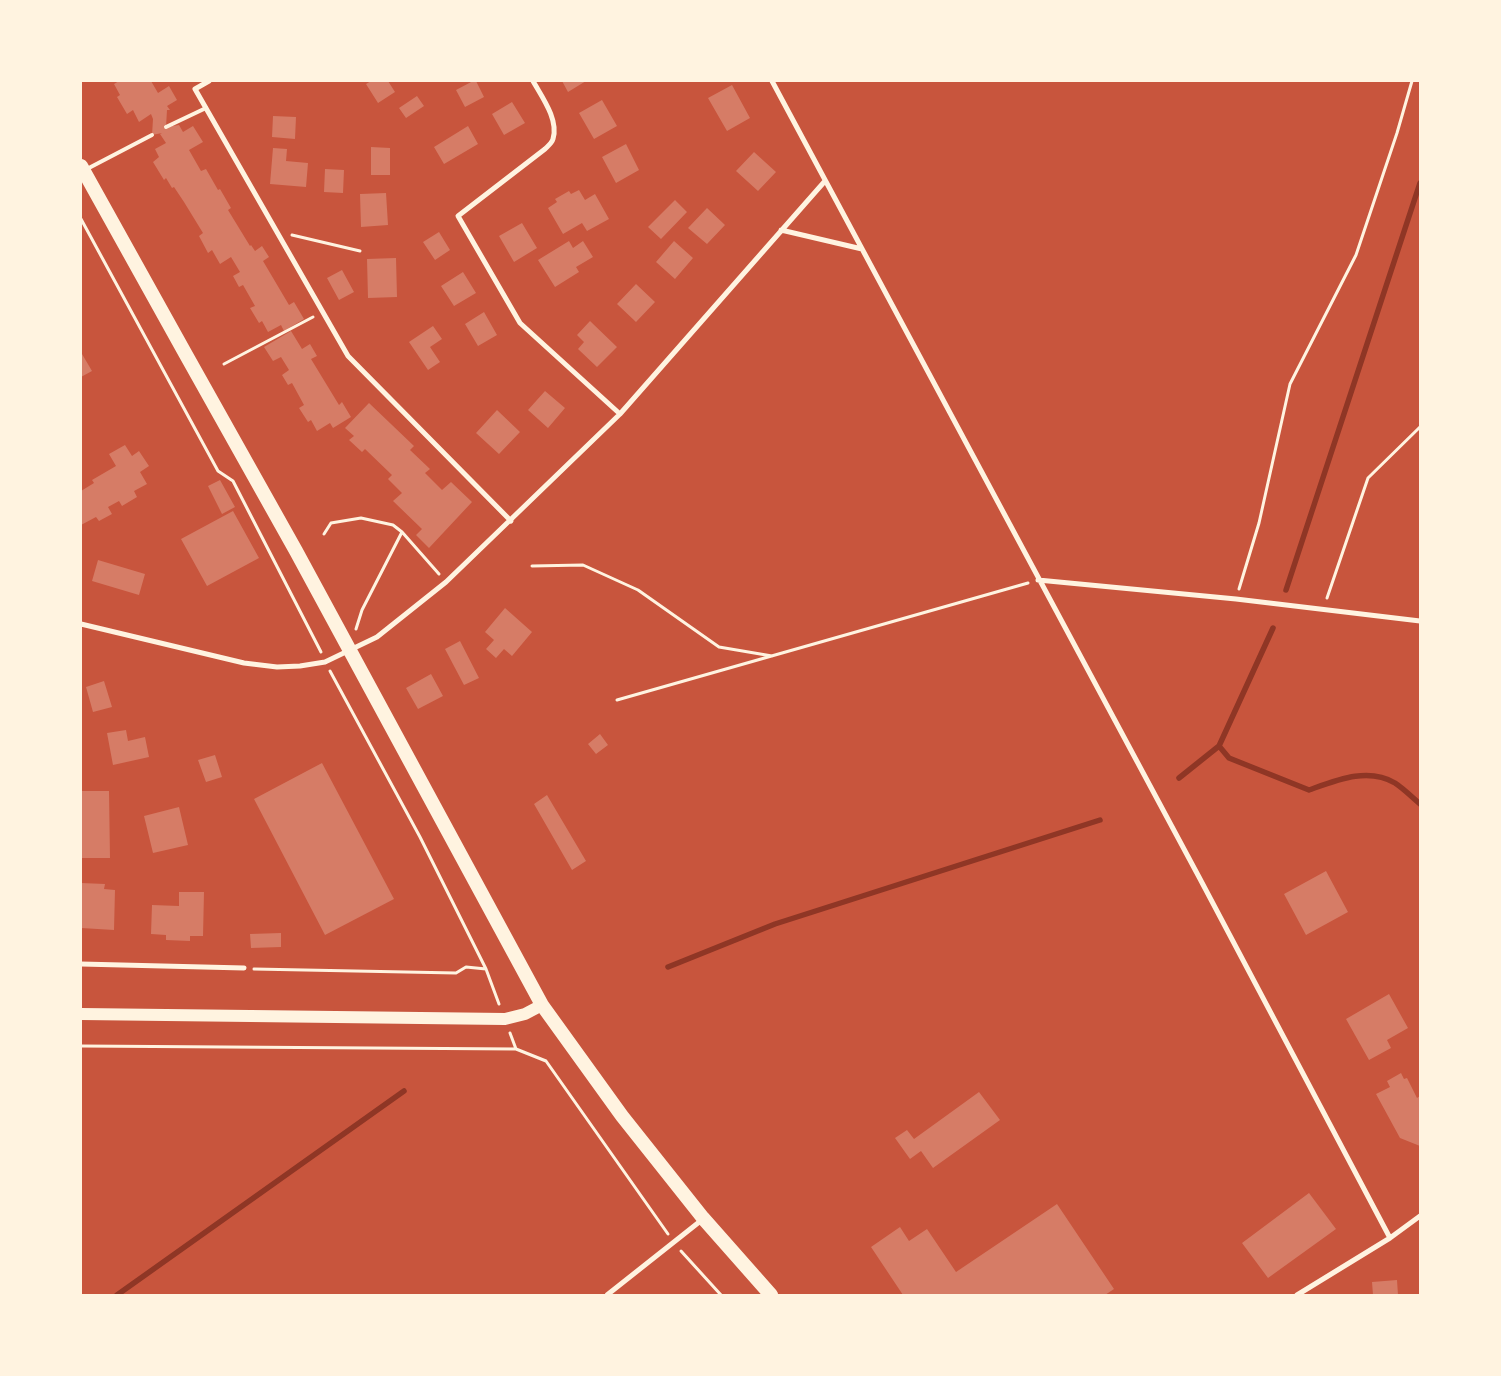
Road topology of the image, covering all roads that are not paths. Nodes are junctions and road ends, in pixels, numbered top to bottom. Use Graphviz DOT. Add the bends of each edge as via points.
graph roads {
  1 [pos="209,81"];
  2 [pos="533,81"];
  3 [pos="772,81"];
  4 [pos="206,108"];
  5 [pos="166,127"];
  6 [pos="152,135"];
  7 [pos="83,168"];
  8 [pos="825,181"];
  9 [pos="782,230"];
  10 [pos="862,249"];
  11 [pos="620,414"];
  12 [pos="510,520"];
  13 [pos="1038,580"];
  14 [pos="1420,621"];
  15 [pos="81,624"];
  16 [pos="350,651"];
  17 [pos="81,964"];
  18 [pos="244,968"];
  19 [pos="542,1005"];
  20 [pos="81,1014"];
  21 [pos="1420,1216"];
  22 [pos="703,1218"];
  23 [pos="1390,1238"];
  24 [pos="607,1295"];
  25 [pos="772,1295"];
  26 [pos="1297,1295"];
  1 -- 4 [label="street" via="195,89"];
  2 -- 11 [label="street" via="550,114 553,140 458,216 520,322"];
  3 -- 8 [label="street"];
  4 -- 5 [label="lane"];
  4 -- 12 [label="street" via="348,356"];
  6 -- 7 [label="lane"];
  7 -- 16 [label="highway"];
  8 -- 9 [label="street"];
  8 -- 10 [label="street"];
  9 -- 10 [label="street"];
  9 -- 11 [label="street"];
  10 -- 13 [label="street"];
  11 -- 12 [label="street"];
  12 -- 16 [label="street" via="446,582 377,637"];
  13 -- 14 [label="street"];
  13 -- 23 [label="street"];
  15 -- 16 [label="street" via="244,663 277,667 326,662"];
  16 -- 19 [label="highway"];
  17 -- 18 [label="street"];
  19 -- 20 [label="main road" via="505,1020"];
  19 -- 22 [label="highway" via="622,1116"];
  21 -- 23 [label="street"];
  22 -- 24 [label="street"];
  22 -- 25 [label="highway"];
  23 -- 26 [label="street"];
}
